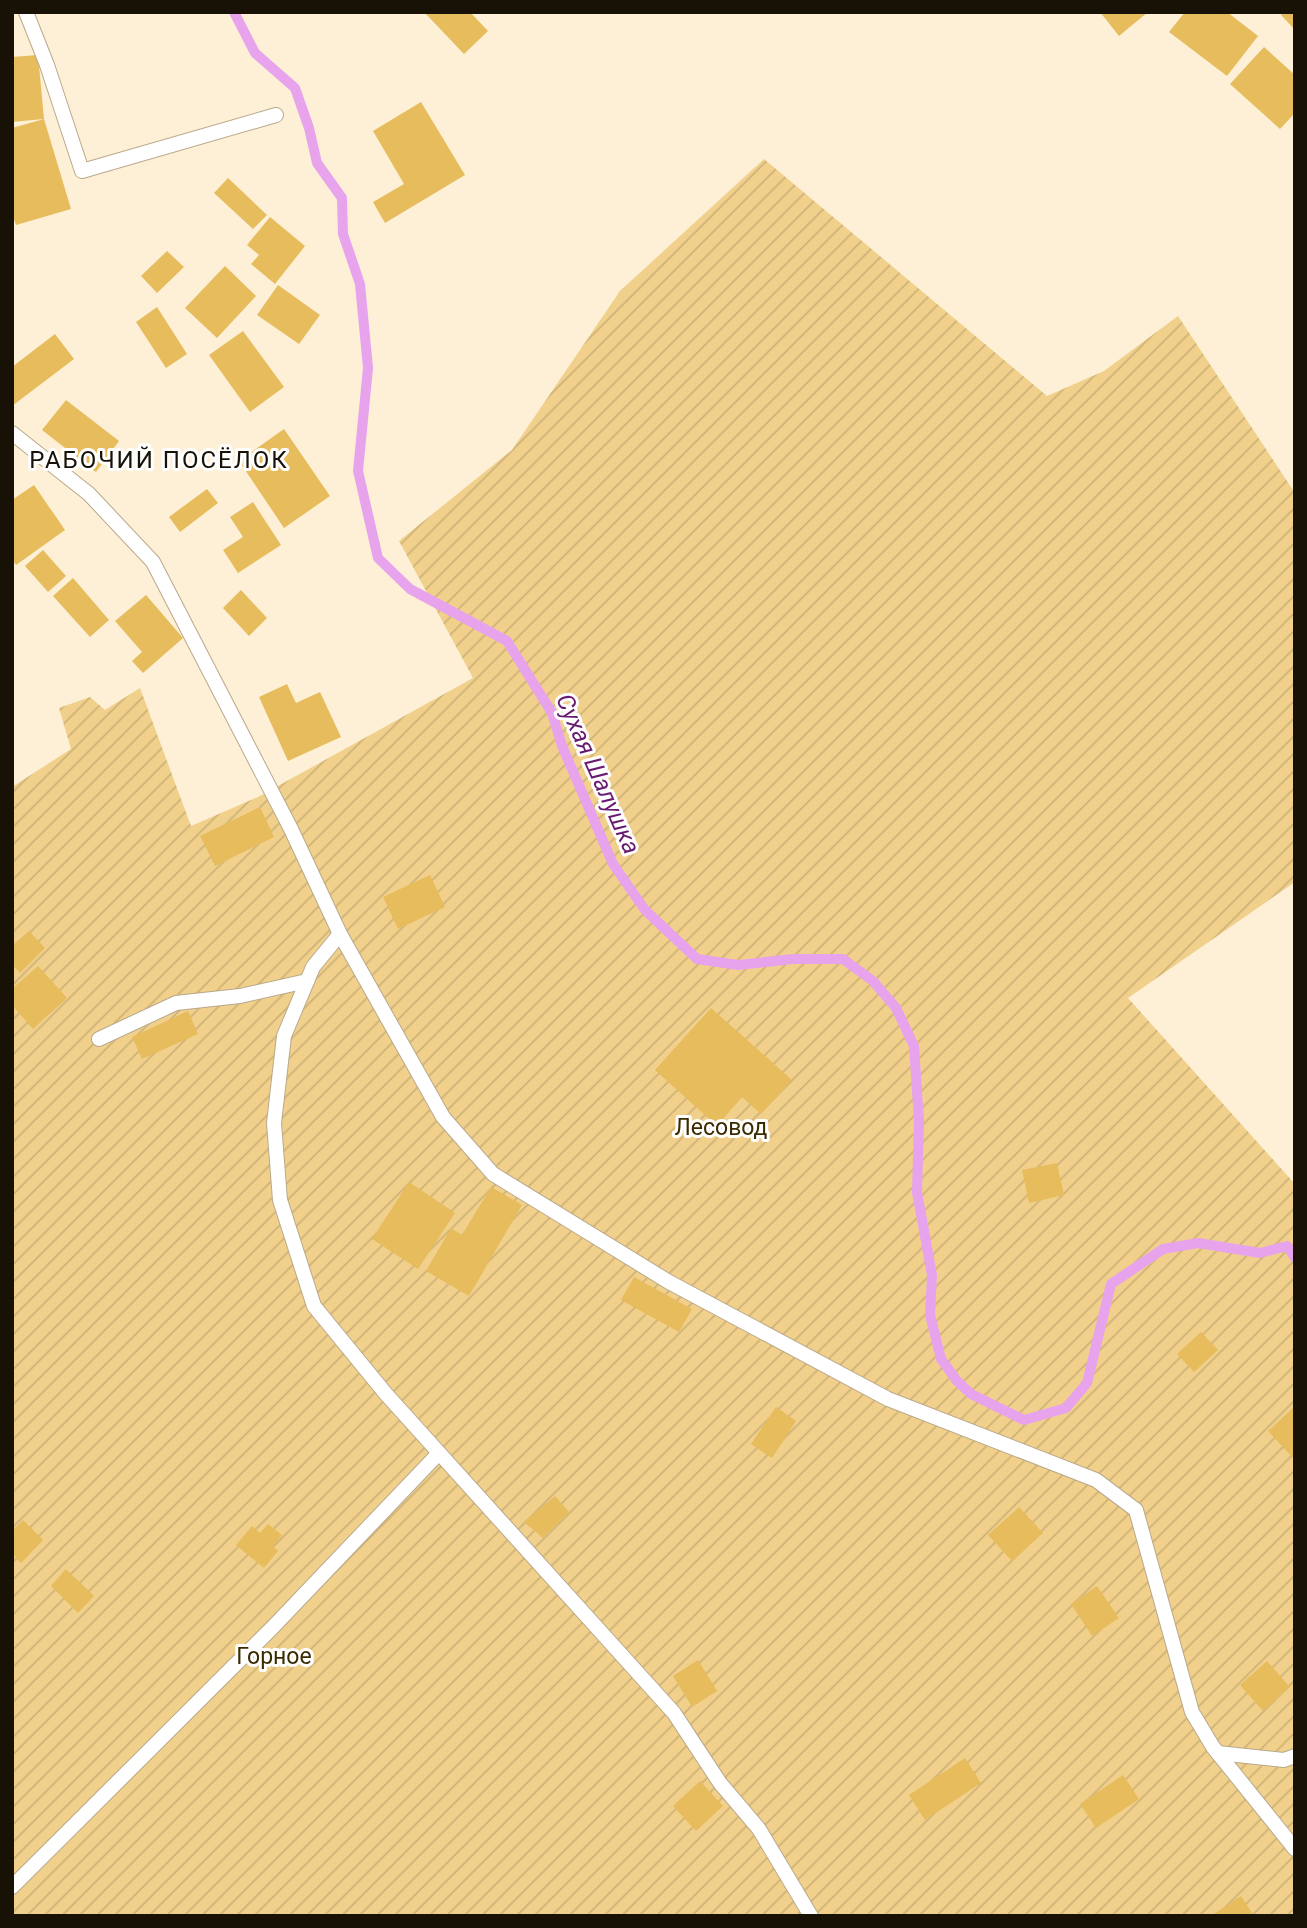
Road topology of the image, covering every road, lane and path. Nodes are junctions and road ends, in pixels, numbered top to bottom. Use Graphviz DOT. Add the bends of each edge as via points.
graph roads {
  1 [pos="26,12"];
  2 [pos="276,115"];
  3 [pos="12,433"];
  4 [pos="340,934"];
  5 [pos="307,981"];
  6 [pos="99,1039"];
  7 [pos="439,1453"];
  8 [pos="1219,1753"];
  9 [pos="1295,1756"];
  10 [pos="1295,1849"];
  11 [pos="12,1887"];
  12 [pos="810,1916"];
  1 -- 2 [label="lane" via="82,170"];
  3 -- 4 [label="lane" via="89,494 153,562"];
  4 -- 5 [label="lane"];
  4 -- 8 [label="lane" via="443,1117 493,1174 669,1282 888,1399 1096,1480 1136,1510 1192,1712"];
  5 -- 6 [label="lane" via="240,996 176,1003"];
  5 -- 7 [label="lane" via="284,1036 274,1123 280,1200 314,1306"];
  7 -- 11 [label="lane" via="263,1638"];
  7 -- 12 [label="lane" via="674,1713 720,1783 759,1829"];
  8 -- 9 [label="lane" via="1284,1760"];
  8 -- 10 [label="lane"];
}
